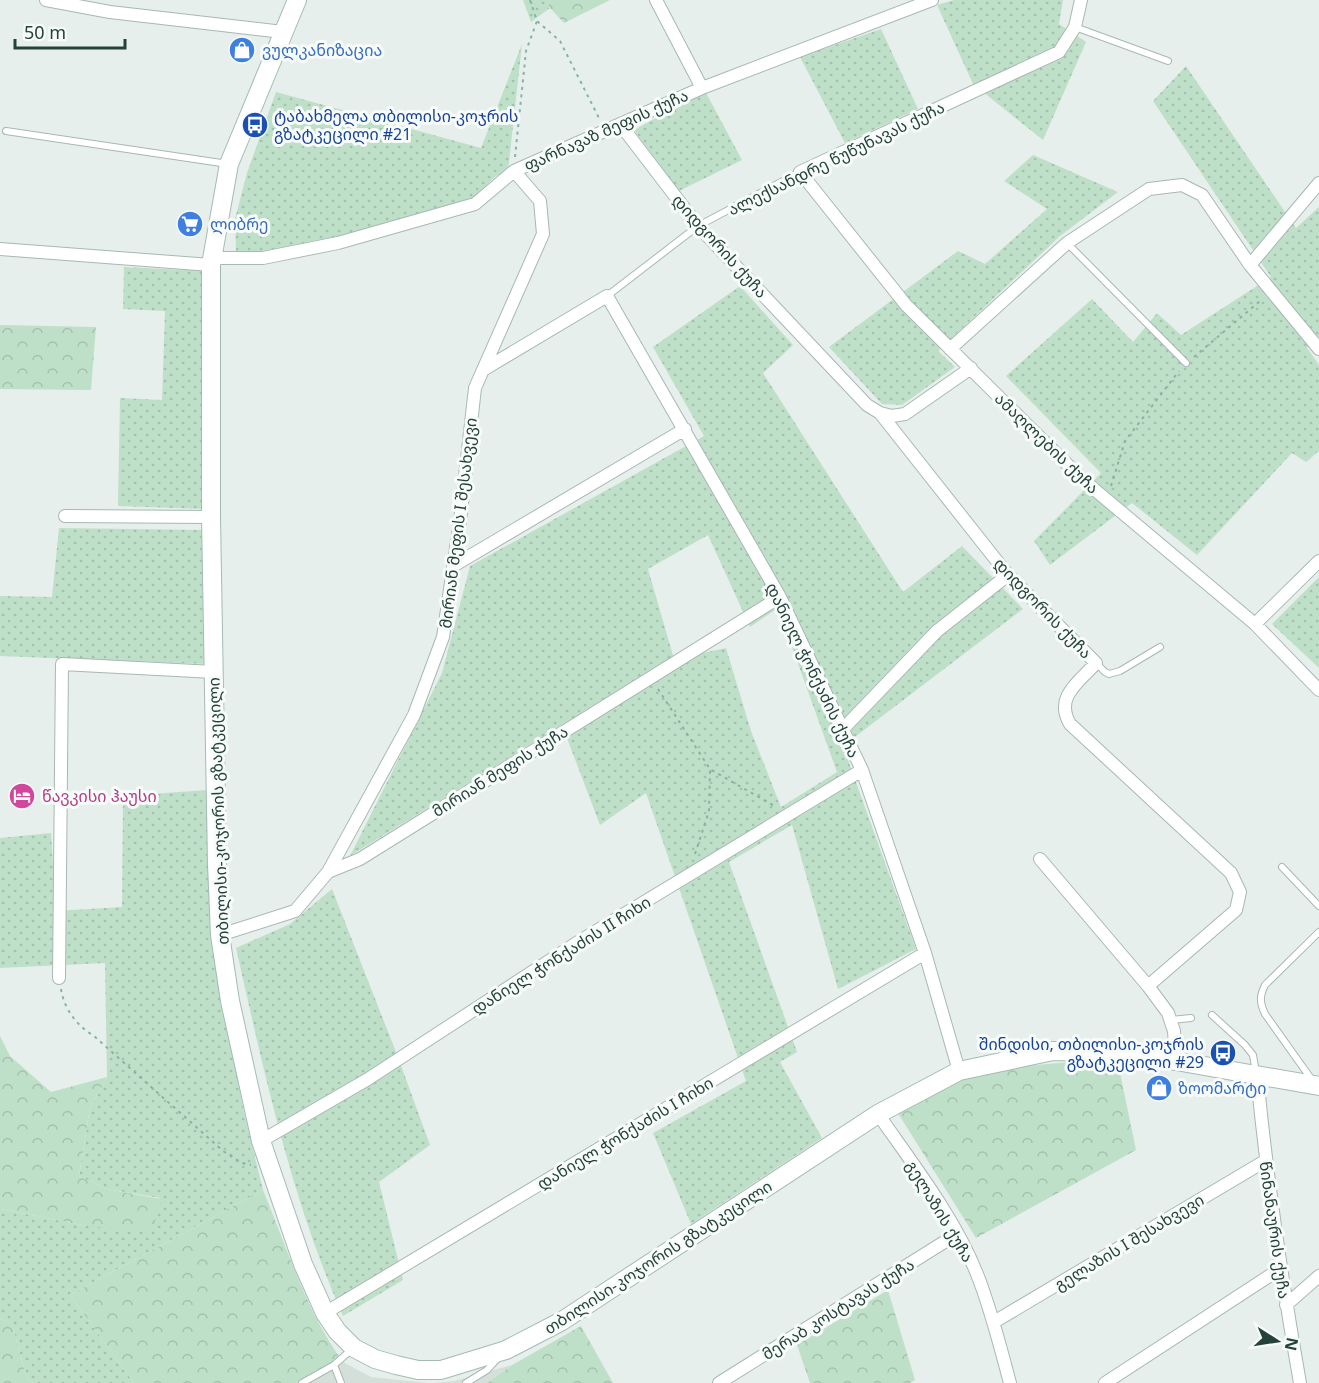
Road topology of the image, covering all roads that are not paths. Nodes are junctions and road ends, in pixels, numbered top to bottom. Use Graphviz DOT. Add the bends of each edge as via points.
graph roads {
  1 [pos="46,0"];
  2 [pos="297,0"];
  3 [pos="656,0"];
  4 [pos="932,0"];
  5 [pos="1081,0"];
  6 [pos="1075,27"];
  7 [pos="283,32"];
  8 [pos="1168,61"];
  9 [pos="702,88"];
  10 [pos="620,124"];
  11 [pos="6,131"];
  12 [pos="228,164"];
  13 [pos="514,171"];
  14 [pos="800,172"];
  15 [pos="1319,183"];
  16 [pos="698,226"];
  17 [pos="1067,243"];
  18 [pos="0,249"];
  19 [pos="211,261"];
  20 [pos="1250,265"];
  21 [pos="607,296"];
  22 [pos="951,349"];
  23 [pos="1319,349"];
  24 [pos="1186,363"];
  25 [pos="970,368"];
  26 [pos="483,370"];
  27 [pos="880,413"];
  28 [pos="685,429"];
  29 [pos="65,516"];
  30 [pos="211,517"];
  31 [pos="1319,561"];
  32 [pos="453,566"];
  33 [pos="1008,575"];
  34 [pos="780,597"];
  35 [pos="1255,624"];
  36 [pos="1160,647"];
  37 [pos="1096,663"];
  38 [pos="214,672"];
  39 [pos="1319,690"];
  40 [pos="842,730"];
  41 [pos="862,770"];
  42 [pos="1041,859"];
  43 [pos="1282,867"];
  44 [pos="328,872"];
  45 [pos="1319,906"];
  46 [pos="1319,932"];
  47 [pos="220,935"];
  48 [pos="925,953"];
  49 [pos="59,978"];
  50 [pos="1148,986"];
  51 [pos="1212,1015"];
  52 [pos="1191,1018"];
  53 [pos="1170,1020"];
  54 [pos="1176,1061"];
  55 [pos="959,1071"];
  56 [pos="1257,1076"];
  57 [pos="1318,1086"];
  58 [pos="878,1114"];
  59 [pos="261,1141"];
  60 [pos="1265,1161"];
  61 [pos="957,1234"];
  62 [pos="1280,1269"];
  63 [pos="1319,1276"];
  64 [pos="1286,1305"];
  65 [pos="325,1312"];
  66 [pos="994,1322"];
  67 [pos="354,1348"];
  68 [pos="506,1350"];
  69 [pos="334,1365"];
  70 [pos="302,1383"];
  71 [pos="341,1383"];
  72 [pos="466,1383"];
  73 [pos="719,1383"];
  74 [pos="1010,1383"];
  75 [pos="1105,1383"];
  76 [pos="1300,1383"];
  1 -- 7 [label="street" via="110,12"];
  2 -- 7 [label="main road, თბილისი-კოჯორის გზატკეცილი"];
  3 -- 9 [label="street"];
  4 -- 9 [label="street, ფარნავაზ მეფის ქუჩა"];
  5 -- 6 [label="street, ალექსანდრე წუწუნავას ქუჩა"];
  6 -- 8 [label="lane"];
  6 -- 14 [label="street, ალექსანდრე წუწუნავას ქუჩა" via="1059,52"];
  7 -- 12 [label="main road, თბილისი-კოჯორის გზატკეცილი"];
  9 -- 10 [label="street, ფარნავაზ მეფის ქუჩა"];
  10 -- 13 [label="street, ფარნავაზ მეფის ქუჩა"];
  10 -- 16 [label="street, დიდგორის ქუჩა"];
  11 -- 12 [label="lane"];
  12 -- 19 [label="main road, თბილისი-კოჯორის გზატკეცილი"];
  13 -- 19 [label="street, ფარნავაზ მეფის ქუჩა" via="475,204 338,243 263,258"];
  13 -- 26 [label="street, მირიან მეფის I შესახვევი" via="540,201 543,234"];
  14 -- 16 [label="lane, ალექსანდრე წუწუნავას ქუჩა"];
  14 -- 22 [label="street, ამაღლების ქუჩა" via="906,305"];
  15 -- 20 [label="street"];
  16 -- 21 [label="lane, ალექსანდრე წუწუნავას ქუჩა"];
  16 -- 27 [label="street, დიდგორის ქუჩა" via="867,405"];
  17 -- 20 [label="street" via="1149,189 1182,184 1202,195"];
  17 -- 22 [label="street"];
  17 -- 24 [label="lane"];
  18 -- 19 [label="street, ფარნავაზ მეფის ქუჩა"];
  19 -- 30 [label="main road, თბილისი-კოჯორის გზატკეცილი"];
  20 -- 23 [label="street"];
  21 -- 26 [label="street, ალექსანდრე წუწუნავას ქუჩა"];
  21 -- 28 [label="street, დანიელ ჭონქაძის ქუჩა"];
  22 -- 25 [label="street, ამაღლების ქუჩა"];
  25 -- 27 [label="street" via="905,414"];
  25 -- 35 [label="street, ამაღლების ქუჩა" via="1082,479"];
  26 -- 32 [label="street, მირიან მეფის I შესახვევი" via="474,399"];
  27 -- 33 [label="street, დიდგორის ქუჩა"];
  28 -- 32 [label="street"];
  28 -- 34 [label="street, დანიელ ჭონქაძის ქუჩა"];
  29 -- 30 [label="street"];
  30 -- 38 [label="main road, თბილისი-კოჯორის გზატკეცილი"];
  31 -- 35 [label="street"];
  32 -- 44 [label="street, მირიან მეფის I შესახვევი" via="443,637 414,715"];
  33 -- 37 [label="street, დიდგორის ქუჩა"];
  33 -- 40 [label="street" via="937,631"];
  34 -- 40 [label="street, დანიელ ჭონქაძის ქუჩა"];
  34 -- 44 [label="street, მირიან მეფის ქუჩა" via="360,859"];
  35 -- 39 [label="street, ამაღლების ქუჩა"];
  36 -- 37 [label="lane" via="1115,673 1105,672"];
  37 -- 50 [label="street, დიდგორის ქუჩა" via="1064,704 1070,724 1231,873 1240,892 1236,910"];
  38 -- 47 [label="main road, თბილისი-კოჯორის გზატკეცილი"];
  38 -- 49 [label="street" via="62,664"];
  40 -- 41 [label="street, დანიელ ჭონქაძის ქუჩა"];
  41 -- 48 [label="street, დანიელ ჭონქაძის ქუჩა"];
  41 -- 59 [label="street, დანიელ ჭონქაძის II ჩიხი" via="574,944 368,1079"];
  42 -- 50 [label="street"];
  43 -- 45 [label="lane"];
  44 -- 47 [label="street, მირიან მეფის ქუჩა" via="295,911"];
  46 -- 57 [label="lane" via="1260,994 1265,1014"];
  47 -- 59 [label="main road, თბილისი-კოჯორის გზატკეცილი"];
  48 -- 55 [label="street, დანიელ ჭონქაძის ქუჩა"];
  48 -- 65 [label="street, დანიელ ჭონქაძის I ჩიხი"];
  50 -- 53 [label="street"];
  51 -- 56 [label="lane" via="1253,1055"];
  52 -- 53 [label="lane"];
  53 -- 54 [label="street"];
  54 -- 55 [label="main road, თბილისი-კოჯორის გზატკეცილი" via="1053,1051"];
  54 -- 56 [label="main road, თბილისი-კოჯორის გზატკეცილი"];
  55 -- 58 [label="main road, თბილისი-კოჯორის გზატკეცილი"];
  56 -- 57 [label="main road, თბილისი-კოჯორის გზატკეცილი"];
  56 -- 60 [label="street, წინანაურის ქუჩა"];
  58 -- 61 [label="street, გელაზის ქუჩა"];
  58 -- 68 [label="main road, თბილისი-კოჯორის გზატკეცილი" via="562,1322"];
  59 -- 65 [label="main road, თბილისი-კოჯორის გზატკეცილი" via="303,1264"];
  60 -- 62 [label="street, წინანაურის ქუჩა"];
  60 -- 66 [label="street, გელაზის I შესახვევი"];
  61 -- 66 [label="street, გელაზის ქუჩა"];
  61 -- 73 [label="street, მერაბ კოსტავას ქუჩა"];
  62 -- 64 [label="street, წინანაურის ქუჩა"];
  62 -- 75 [label="street"];
  63 -- 64 [label="street"];
  64 -- 76 [label="street, წინანაურის ქუჩა"];
  65 -- 67 [label="main road, თბილისი-კოჯორის გზატკეცილი"];
  66 -- 74 [label="street, გელაზის ქუჩა"];
  67 -- 68 [label="main road, თბილისი-კოჯორის გზატკეცილი" via="375,1359 418,1370 441,1370"];
  67 -- 69 [label="lane"];
  68 -- 72 [label="lane" via="487,1370"];
  69 -- 70 [label="lane"];
  69 -- 71 [label="lane"];
}
